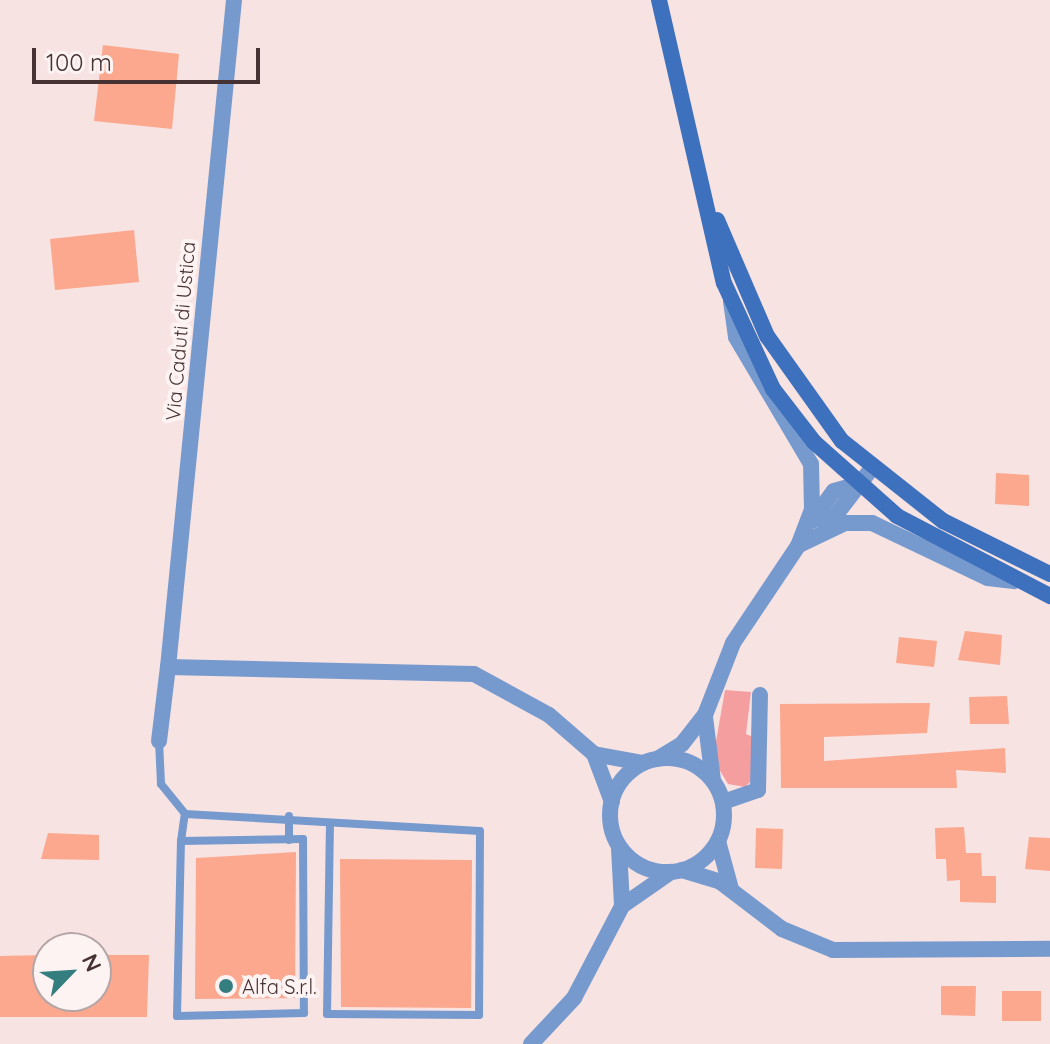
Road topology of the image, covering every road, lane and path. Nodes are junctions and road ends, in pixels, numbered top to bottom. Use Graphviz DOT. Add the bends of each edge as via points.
graph roads {
  1 [pos="234,0"];
  2 [pos="659,0"];
  3 [pos="706,193"];
  4 [pos="731,300"];
  5 [pos="872,468"];
  6 [pos="858,484"];
  7 [pos="823,530"];
  8 [pos="802,538"];
  9 [pos="1050,574"];
  10 [pos="1014,581"];
  11 [pos="1050,596"];
  12 [pos="168,667"];
  13 [pos="760,695"];
  14 [pos="705,715"];
  15 [pos="159,741"];
  16 [pos="594,754"];
  17 [pos="650,761"];
  18 [pos="713,780"];
  19 [pos="612,802"];
  20 [pos="723,802"];
  21 [pos="185,814"];
  22 [pos="289,816"];
  23 [pos="330,827"];
  24 [pos="616,839"];
  25 [pos="289,840"];
  26 [pos="181,841"];
  27 [pos="718,841"];
  28 [pos="676,871"];
  29 [pos="732,890"];
  30 [pos="622,906"];
  31 [pos="1050,949"];
  32 [pos="531,1044"];
  1 -- 12 [label="street, Via Caduti di Ustica"];
  2 -- 3 [label="main road"];
  3 -- 4 [label="main road"];
  3 -- 5 [label="main road" via="767,336 803,396"];
  4 -- 6 [label="main road" via="773,389"];
  4 -- 8 [label="street" via="736,337 811,464"];
  5 -- 6 [label="street"];
  5 -- 9 [label="main road" via="943,521"];
  6 -- 7 [label="street"];
  6 -- 8 [label="street" via="834,491"];
  6 -- 10 [label="main road" via="933,541"];
  7 -- 8 [label="street"];
  7 -- 10 [label="street" via="872,523 988,578"];
  8 -- 14 [label="street" via="733,643"];
  10 -- 11 [label="main road"];
  12 -- 15 [label="street, Via Caduti di Ustica"];
  12 -- 16 [label="street" via="474,674 549,715"];
  13 -- 20 [label="street" via="758,790"];
  14 -- 17 [label="street" via="682,744"];
  14 -- 18 [label="street"];
  15 -- 21 [label="lane" via="161,784"];
  16 -- 17 [label="street"];
  16 -- 19 [label="street"];
  17 -- 18 [label="street" via="692,764"];
  17 -- 19 [label="street" via="620,783"];
  18 -- 20 [label="street"];
  19 -- 24 [label="street"];
  20 -- 27 [label="street"];
  21 -- 22 [label="lane"];
  21 -- 26 [label="lane"];
  22 -- 23 [label="lane" via="316,816"];
  22 -- 25 [label="lane"];
  23 -- 23 [label="lane" via="480,831 479,1015 327,1014"];
  24 -- 28 [label="street" via="645,867"];
  24 -- 30 [label="street"];
  25 -- 26 [label="lane"];
  25 -- 26 [label="lane" via="303,839 304,1013 177,1016"];
  27 -- 28 [label="street"];
  27 -- 29 [label="street"];
  28 -- 29 [label="street"];
  28 -- 30 [label="street"];
  29 -- 31 [label="street" via="782,929 833,950"];
  30 -- 32 [label="street" via="574,998"];
}
